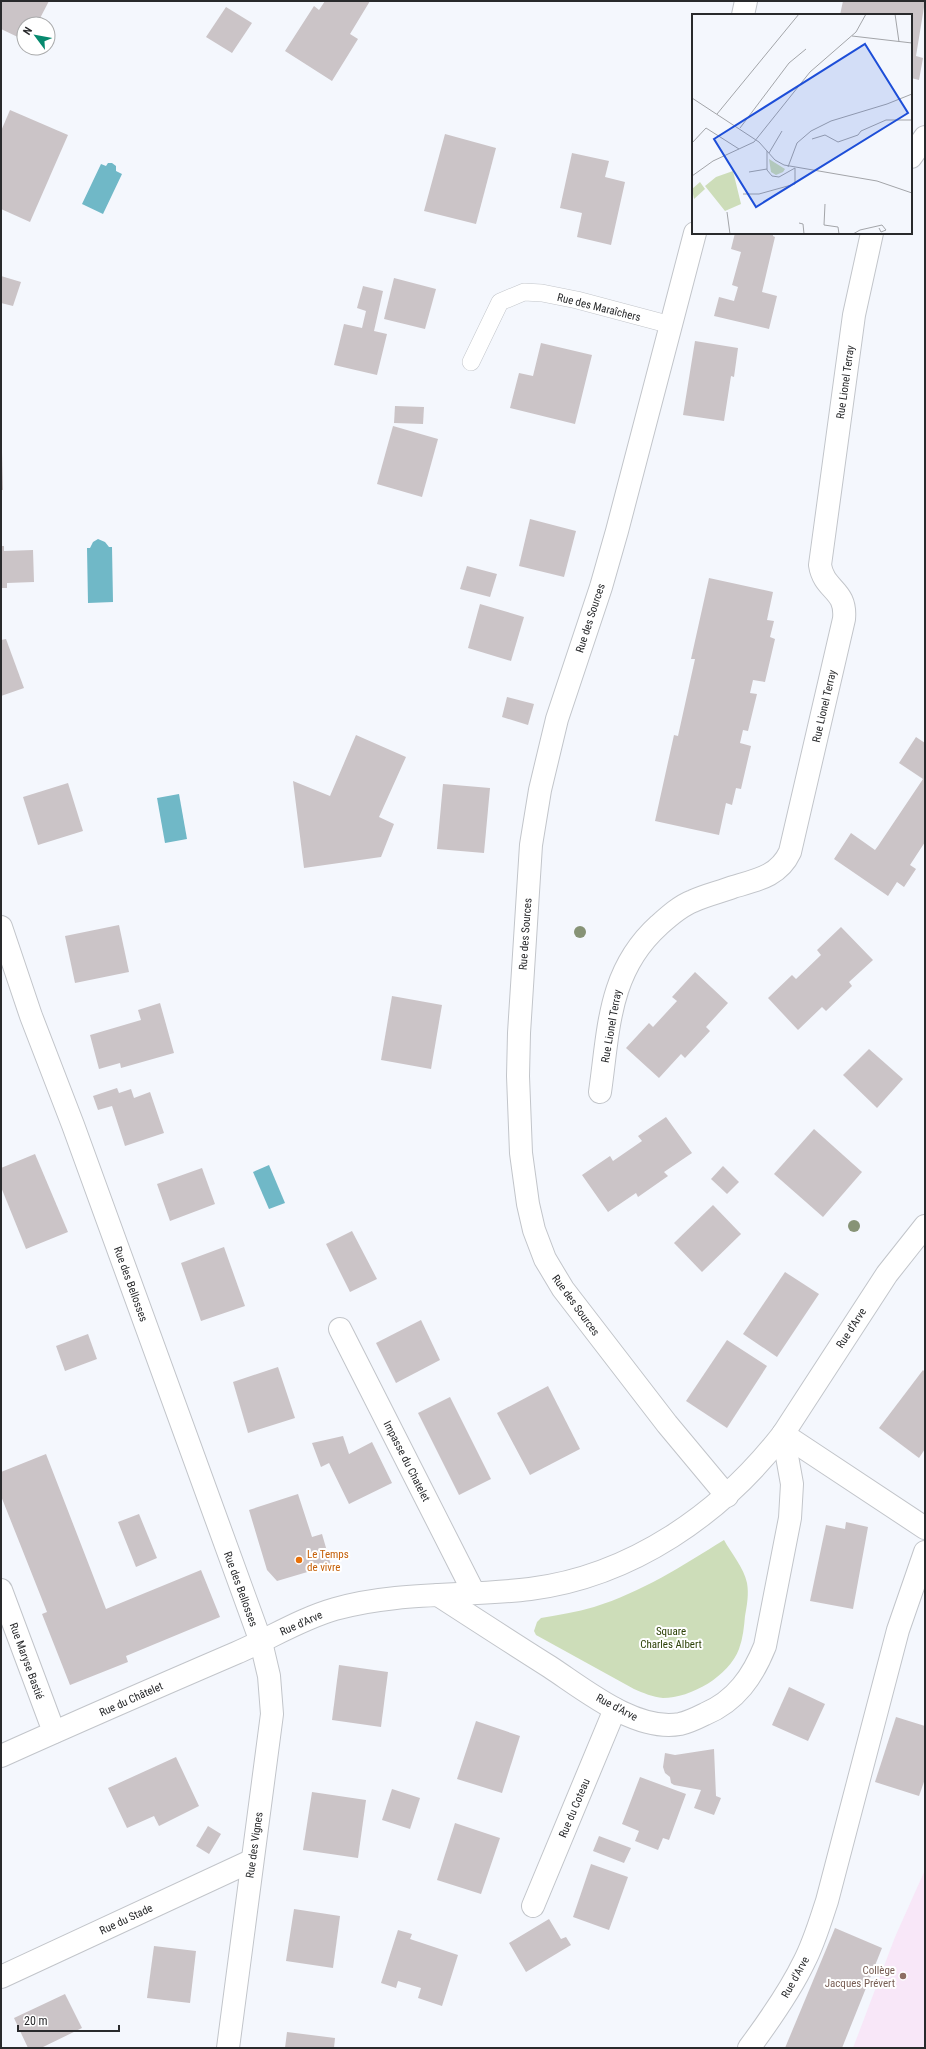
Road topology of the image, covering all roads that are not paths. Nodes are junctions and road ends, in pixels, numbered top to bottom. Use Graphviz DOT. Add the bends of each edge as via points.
graph roads {
  1 [pos="746,1"];
  2 [pos="744,14"];
  3 [pos="925,137"];
  4 [pos="912,156"];
  5 [pos="695,234"];
  6 [pos="872,234"];
  7 [pos="671,325"];
  8 [pos="472,362"];
  9 [pos="1,927"];
  10 [pos="600,1092"];
  11 [pos="925,1226"];
  12 [pos="340,1329"];
  13 [pos="783,1434"];
  14 [pos="727,1496"];
  15 [pos="925,1528"];
  16 [pos="925,1552"];
  17 [pos="1,1590"];
  18 [pos="474,1593"];
  19 [pos="438,1595"];
  20 [pos="261,1642"];
  21 [pos="616,1708"];
  22 [pos="54,1732"];
  23 [pos="1,1756"];
  24 [pos="251,1861"];
  25 [pos="533,1906"];
  26 [pos="1,1977"];
  27 [pos="228,2048"];
  28 [pos="749,2048"];
  1 -- 2 [label="street"];
  3 -- 4 [label="street"];
  5 -- 7 [label="street"];
  6 -- 10 [label="street, Rue Lionel Terray" via="855,308 820,565 824,579 843,601 844,619 790,852 780,867 767,877 687,904 668,916 641,944 615,992"];
  7 -- 8 [label="lane, Rue des Maraîchers" via="577,300 524,292 500,302"];
  7 -- 14 [label="street, Rue des Sources" via="601,587 557,719 540,790 532,845 519,1033 519,1118 531,1217 539,1245 553,1274 667,1424"];
  9 -- 20 [label="street, Rue des Bellosses" via="31,1016"];
  11 -- 13 [label="street, Rue d'Arve" via="883,1280"];
  12 -- 18 [label="street, Impasse du Chatelet"];
  13 -- 14 [label="street, Rue d'Arve"];
  13 -- 15 [label="street"];
  13 -- 21 [label="street, Rue d'Arve" via="792,1484 790,1518 765,1646 750,1677 727,1703 680,1724 665,1725 642,1720"];
  14 -- 18 [label="street, Rue d'Arve" via="685,1529 615,1566 576,1580 538,1587"];
  16 -- 28 [label="street, Rue d'Arve" via="898,1630 827,1901 814,1938 792,1984 771,2019"];
  17 -- 22 [label="street, Rue Maryse Bastié"];
  18 -- 19 [label="street, Rue d'Arve"];
  19 -- 20 [label="street, Rue d'Arve" via="370,1601 337,1609 304,1620"];
  19 -- 21 [label="street, Rue d'Arve"];
  20 -- 22 [label="street, Rue du Châtelet"];
  20 -- 24 [label="street, Rue des Vignes" via="272,1714"];
  21 -- 25 [label="street, Rue du Coteau"];
  22 -- 23 [label="street, Rue du Châtelet"];
  24 -- 26 [label="street, Rue du Stade"];
  24 -- 27 [label="street, Rue des Vignes"];
}
